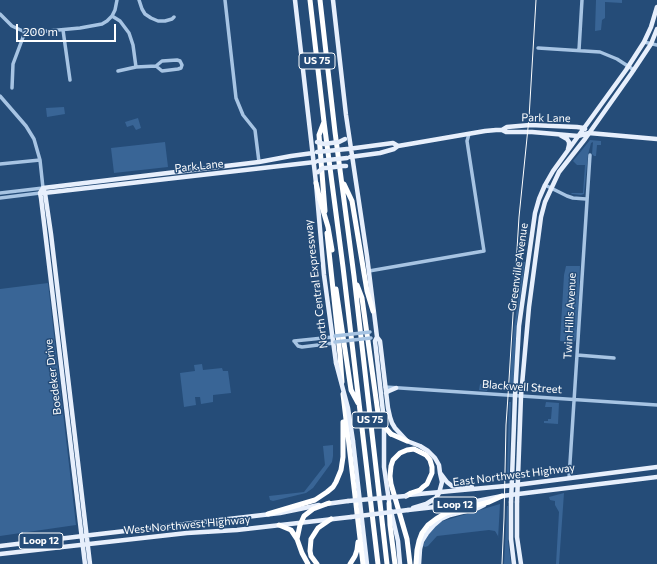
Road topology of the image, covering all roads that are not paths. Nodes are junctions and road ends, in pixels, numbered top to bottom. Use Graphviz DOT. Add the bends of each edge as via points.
graph roads {
  1 [pos="117,0"];
  2 [pos="139,0"];
  3 [pos="225,0"];
  4 [pos="295,0"];
  5 [pos="310,0"];
  6 [pos="320,0"];
  7 [pos="332,0"];
  8 [pos="582,0"];
  9 [pos="657,7"];
  10 [pos="0,14"];
  11 [pos="112,16"];
  12 [pos="174,17"];
  13 [pos="657,29"];
  14 [pos="63,30"];
  15 [pos="25,32"];
  16 [pos="644,42"];
  17 [pos="651,44"];
  18 [pos="657,45"];
  19 [pos="538,48"];
  20 [pos="579,50"];
  21 [pos="156,66"];
  22 [pos="628,66"];
  23 [pos="136,68"];
  24 [pos="634,70"];
  25 [pos="118,71"];
  26 [pos="70,80"];
  27 [pos="12,88"];
  28 [pos="1,99"];
  29 [pos="324,122"];
  30 [pos="584,128"];
  31 [pos="502,130"];
  32 [pos="589,133"];
  33 [pos="348,134"];
  34 [pos="469,134"];
  35 [pos="559,134"];
  36 [pos="311,136"];
  37 [pos="578,136"];
  38 [pos="657,138"];
  39 [pos="398,146"];
  40 [pos="349,149"];
  41 [pos="566,152"];
  42 [pos="314,153"];
  43 [pos="590,155"];
  44 [pos="350,157"];
  45 [pos="40,160"];
  46 [pos="259,162"];
  47 [pos="316,162"];
  48 [pos="0,164"];
  49 [pos="191,170"];
  50 [pos="242,170"];
  51 [pos="354,171"];
  52 [pos="316,173"];
  53 [pos="192,176"];
  54 [pos="341,180"];
  55 [pos="316,183"];
  56 [pos="100,184"];
  57 [pos="545,185"];
  58 [pos="551,188"];
  59 [pos="43,191"];
  60 [pos="0,193"];
  61 [pos="0,198"];
  62 [pos="586,199"];
  63 [pos="51,234"];
  64 [pos="45,235"];
  65 [pos="531,240"];
  66 [pos="538,242"];
  67 [pos="369,271"];
  68 [pos="354,276"];
  69 [pos="523,293"];
  70 [pos="530,294"];
  71 [pos="373,311"];
  72 [pos="57,315"];
  73 [pos="519,326"];
  74 [pos="376,335"];
  75 [pos="333,337"];
  76 [pos="334,343"];
  77 [pos="525,349"];
  78 [pos="577,355"];
  79 [pos="614,358"];
  80 [pos="385,387"];
  81 [pos="396,388"];
  82 [pos="386,393"];
  83 [pos="515,396"];
  84 [pos="521,396"];
  85 [pos="574,400"];
  86 [pos="344,401"];
  87 [pos="359,405"];
  88 [pos="657,406"];
  89 [pos="407,441"];
  90 [pos="657,467"];
  91 [pos="440,473"];
  92 [pos="657,477"];
  93 [pos="569,478"];
  94 [pos="641,479"];
  95 [pos="657,481"];
  96 [pos="481,488"];
  97 [pos="439,493"];
  98 [pos="406,496"];
  99 [pos="502,496"];
  100 [pos="374,499"];
  101 [pos="489,502"];
  102 [pos="329,503"];
  103 [pos="389,503"];
  104 [pos="408,510"];
  105 [pos="268,514"];
  106 [pos="376,514"];
  107 [pos="330,519"];
  108 [pos="301,522"];
  109 [pos="358,523"];
  110 [pos="279,525"];
  111 [pos="84,536"];
  112 [pos="298,539"];
  113 [pos="85,544"];
  114 [pos="0,546"];
  115 [pos="0,554"];
  116 [pos="85,564"];
  117 [pos="90,564"];
  118 [pos="308,564"];
  119 [pos="317,564"];
  120 [pos="350,564"];
  121 [pos="363,564"];
  122 [pos="367,564"];
  123 [pos="378,564"];
  124 [pos="387,564"];
  125 [pos="395,564"];
  126 [pos="400,564"];
  127 [pos="410,564"];
  128 [pos="416,564"];
  129 [pos="419,564"];
  130 [pos="514,564"];
  131 [pos="521,564"];
  1 -- 11 [label="street"];
  2 -- 12 [label="street" via="145,14 151,18 165,21"];
  3 -- 46 [label="street" via="236,98 243,115 255,130"];
  4 -- 36 [label="main road, North Central Expressway"];
  5 -- 29 [label="highway, US 75"];
  6 -- 54 [label="highway, US 75"];
  7 -- 33 [label="main road"];
  8 -- 20 [label="street"];
  9 -- 16 [label="main road, Greenville Avenue"];
  10 -- 15 [label="street" via="12,26"];
  11 -- 14 [label="street" via="102,24"];
  11 -- 23 [label="street" via="120,21 129,33"];
  13 -- 17 [label="main road, Greenville Avenue"];
  14 -- 15 [label="street"];
  14 -- 26 [label="street"];
  15 -- 27 [label="street" via="13,64"];
  16 -- 17 [label="street"];
  16 -- 22 [label="main road, Greenville Avenue"];
  17 -- 18 [label="street"];
  17 -- 24 [label="main road, Greenville Avenue"];
  19 -- 20 [label="street"];
  20 -- 22 [label="street" via="600,52"];
  21 -- 21 [label="street" via="162,71 178,69 182,65 180,60 177,60 162,61"];
  21 -- 23 [label="street"];
  22 -- 24 [label="street"];
  22 -- 30 [label="main road, Greenville Avenue"];
  23 -- 25 [label="street"];
  24 -- 32 [label="main road, Greenville Avenue"];
  28 -- 45 [label="street, Boedeker Drive" via="29,130"];
  29 -- 86 [label="highway" via="318,134"];
  29 -- 87 [label="highway, US 75"];
  30 -- 31 [label="main road, Park Lane" via="530,125 507,127"];
  30 -- 32 [label="main road, Park Lane"];
  30 -- 37 [label="main road, Greenville Avenue"];
  31 -- 34 [label="main road, Park Lane"];
  31 -- 35 [label="main road, Park Lane"];
  32 -- 37 [label="main road, Park Lane"];
  32 -- 38 [label="main road, Park Lane"];
  32 -- 58 [label="main road, Greenville Avenue" via="559,172"];
  33 -- 36 [label="main road, bridge" via="339,142 324,144"];
  33 -- 40 [label="main road"];
  34 -- 39 [label="main road, Park Lane"];
  34 -- 67 [label="street" via="467,141 484,251"];
  35 -- 37 [label="main road, Park Lane"];
  35 -- 41 [label="main road" via="569,142"];
  36 -- 42 [label="main road, North Central Expressway"];
  37 -- 41 [label="main road, Greenville Avenue"];
  39 -- 40 [label="main road, Park Lane" via="393,143"];
  39 -- 44 [label="main road, Park Lane" via="380,153"];
  40 -- 42 [label="main road, Park Lane, bridge"];
  40 -- 44 [label="main road"];
  41 -- 57 [label="main road, Greenville Avenue"];
  42 -- 46 [label="main road, Park Lane"];
  42 -- 47 [label="main road, North Central Expressway"];
  43 -- 62 [label="street, Twin Hills Avenue"];
  44 -- 47 [label="main road, Park Lane, bridge"];
  44 -- 51 [label="main road"];
  45 -- 48 [label="street"];
  45 -- 59 [label="street, Boedeker Drive"];
  46 -- 49 [label="main road, Park Lane"];
  46 -- 50 [label="main road" via="256,166"];
  47 -- 50 [label="main road, Park Lane"];
  47 -- 52 [label="main road, North Central Expressway"];
  49 -- 53 [label="main road"];
  49 -- 56 [label="main road, Park Lane"];
  50 -- 53 [label="main road, Park Lane"];
  51 -- 52 [label="main road, bridge" via="342,166 323,168"];
  51 -- 67 [label="main road"];
  52 -- 55 [label="main road, North Central Expressway"];
  53 -- 56 [label="main road, Park Lane"];
  54 -- 68 [label="highway, US 75"];
  54 -- 71 [label="highway" via="352,201"];
  55 -- 75 [label="main road, North Central Expressway" via="324,275"];
  55 -- 87 [label="highway, bridge" via="332,250 351,390"];
  56 -- 59 [label="main road, Park Lane"];
  57 -- 58 [label="street"];
  57 -- 65 [label="main road, Greenville Avenue" via="535,213"];
  58 -- 62 [label="street" via="566,196"];
  58 -- 66 [label="main road, Greenville Avenue" via="542,210"];
  59 -- 60 [label="street, Park Lane"];
  59 -- 61 [label="street, Park Lane"];
  59 -- 63 [label="main road, Boedeker Drive"];
  59 -- 64 [label="main road, Boedeker Drive"];
  62 -- 78 [label="street, Twin Hills Avenue"];
  63 -- 64 [label="main road"];
  63 -- 72 [label="main road, Boedeker Drive"];
  64 -- 72 [label="main road, Boedeker Drive"];
  65 -- 66 [label="main road"];
  65 -- 69 [label="main road, Greenville Avenue"];
  66 -- 70 [label="main road, Greenville Avenue"];
  67 -- 71 [label="main road"];
  68 -- 89 [label="highway, bridge" via="362,298 379,419 391,434"];
  68 -- 124 [label="highway, US 75"];
  69 -- 70 [label="main road"];
  69 -- 73 [label="main road, Greenville Avenue"];
  70 -- 77 [label="main road, Greenville Avenue"];
  71 -- 74 [label="main road"];
  72 -- 111 [label="main road, Boedeker Drive"];
  73 -- 77 [label="main road" via="522,328 522,343"];
  73 -- 83 [label="main road, Greenville Avenue"];
  74 -- 75 [label="street, bridge" via="370,332"];
  74 -- 76 [label="street, bridge"];
  74 -- 80 [label="main road" via="380,340"];
  74 -- 103 [label="main road" via="384,421 384,468"];
  75 -- 76 [label="main road, North Central Expressway"];
  75 -- 76 [label="street" via="294,341 302,347"];
  76 -- 122 [label="main road, North Central Expressway, bridge" via="336,364 348,408 353,441"];
  77 -- 84 [label="main road, Greenville Avenue"];
  78 -- 79 [label="street"];
  78 -- 85 [label="street, Twin Hills Avenue"];
  80 -- 81 [label="street, Blackwell Street"];
  80 -- 82 [label="main road"];
  81 -- 82 [label="main road"];
  81 -- 83 [label="street, Blackwell Street"];
  82 -- 89 [label="main road" via="392,423"];
  83 -- 84 [label="street, Blackwell Street"];
  83 -- 130 [label="main road, Greenville Avenue, bridge" via="511,502"];
  84 -- 85 [label="street, Blackwell Street"];
  84 -- 131 [label="main road, Greenville Avenue, bridge" via="517,502 517,538"];
  85 -- 88 [label="street, Blackwell Street"];
  85 -- 93 [label="street, Twin Hills Avenue"];
  86 -- 105 [label="highway" via="343,457 336,482 315,500"];
  86 -- 109 [label="highway"];
  87 -- 123 [label="highway, US 75"];
  89 -- 91 [label="main road" via="428,451 439,465"];
  90 -- 93 [label="main road, East Northwest Highway / Loop 12"];
  91 -- 96 [label="main road" via="452,486"];
  91 -- 97 [label="main road" via="442,482"];
  92 -- 94 [label="main road, East Northwest Highway / Loop 12"];
  93 -- 96 [label="main road, East Northwest Highway / Loop 12"];
  94 -- 95 [label="main road"];
  94 -- 99 [label="main road, East Northwest Highway / Loop 12"];
  96 -- 97 [label="main road, East Northwest Highway / Loop 12"];
  97 -- 98 [label="main road, East Northwest Highway / Loop 12"];
  97 -- 104 [label="main road" via="426,504"];
  98 -- 100 [label="main road, East Northwest Highway / Loop 12, bridge"];
  98 -- 127 [label="highway" via="424,487 432,473 430,460 414,449 400,453 391,466 390,476 407,539"];
  99 -- 101 [label="highway"];
  99 -- 104 [label="main road, East Northwest Highway / Loop 12" via="462,504"];
  100 -- 102 [label="main road, West Northwest Highway / Loop 12, bridge"];
  101 -- 128 [label="highway" via="446,513 428,525 418,541"];
  101 -- 129 [label="main road" via="478,508 450,515 434,525 422,541"];
  102 -- 105 [label="main road, West Northwest Highway / Loop 12"];
  102 -- 108 [label="highway" via="310,511"];
  103 -- 125 [label="highway"];
  103 -- 126 [label="main road"];
  104 -- 106 [label="main road, East Northwest Highway / Loop 12, bridge"];
  105 -- 111 [label="main road, West Northwest Highway / Loop 12"];
  106 -- 107 [label="main road, West Northwest Highway / Loop 12, bridge"];
  107 -- 108 [label="main road, West Northwest Highway / Loop 12"];
  107 -- 119 [label="highway" via="318,528 311,539 311,556"];
  108 -- 110 [label="main road, West Northwest Highway / Loop 12"];
  108 -- 112 [label="highway"];
  109 -- 120 [label="highway" via="358,550"];
  109 -- 121 [label="highway"];
  110 -- 112 [label="highway" via="291,530"];
  110 -- 113 [label="main road, West Northwest Highway / Loop 12"];
  111 -- 113 [label="main road, Boedeker Drive"];
  111 -- 114 [label="main road, West Northwest Highway / Loop 12"];
  112 -- 118 [label="highway"];
  113 -- 115 [label="main road, West Northwest Highway / Loop 12"];
  113 -- 116 [label="main road"];
  113 -- 117 [label="main road"];
}
